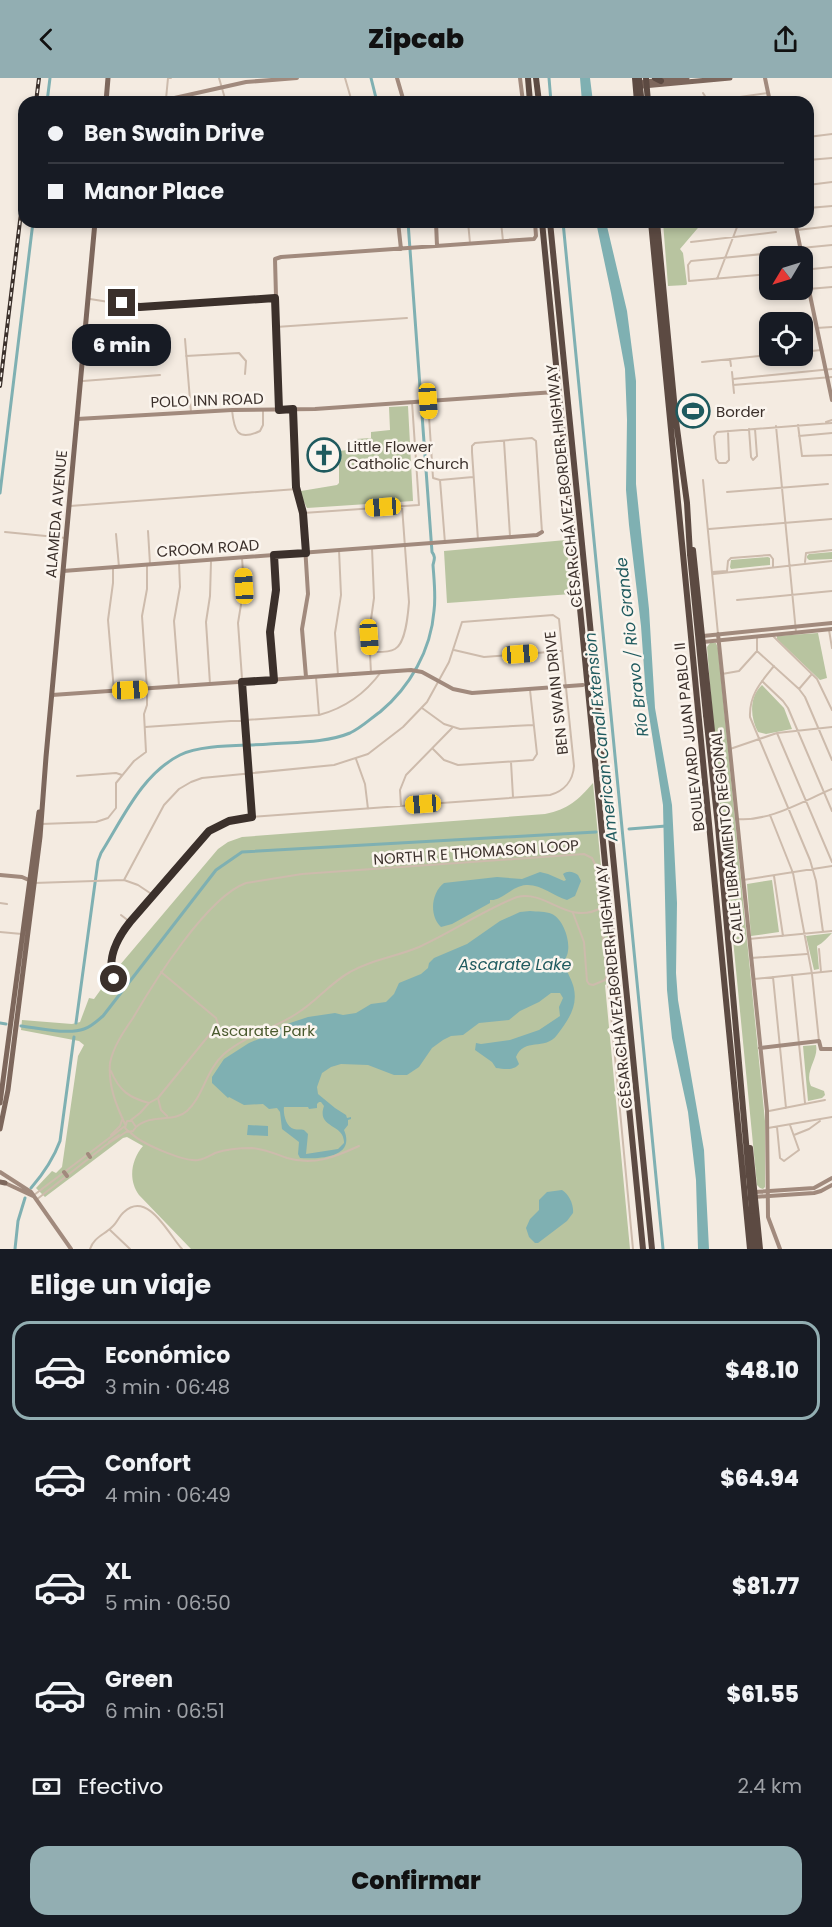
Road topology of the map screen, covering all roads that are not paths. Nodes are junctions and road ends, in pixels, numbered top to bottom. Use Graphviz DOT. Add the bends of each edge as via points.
graph roads {
  1 [pos="108,78"];
  2 [pos="171,78"];
  3 [pos="219,78"];
  4 [pos="297,78"];
  5 [pos="345,78"];
  6 [pos="397,78"];
  7 [pos="520,78"];
  8 [pos="528,78"];
  9 [pos="536,78"];
  10 [pos="687,78"];
  11 [pos="730,78"];
  12 [pos="765,78"];
  13 [pos="658,80"];
  14 [pos="641,81"];
  15 [pos="221,87"];
  16 [pos="703,93"];
  17 [pos="768,93"];
  18 [pos="106,96"];
  19 [pos="166,96"];
  20 [pos="192,96"];
  21 [pos="224,96"];
  22 [pos="350,96"];
  23 [pos="402,96"];
  24 [pos="523,96"];
  25 [pos="530,96"];
  26 [pos="538,96"];
  27 [pos="643,96"];
  28 [pos="643,96"];
  29 [pos="705,96"];
  30 [pos="747,96"];
  31 [pos="769,96"];
  32 [pos="832,134"];
  33 [pos="814,136"];
  34 [pos="832,158"];
  35 [pos="814,160"];
  36 [pos="832,182"];
  37 [pos="814,184"];
  38 [pos="832,206"];
  39 [pos="814,208"];
  40 [pos="832,226"];
  41 [pos="94,228"];
  42 [pos="399,228"];
  43 [pos="436,228"];
  44 [pos="469,228"];
  45 [pos="501,228"];
  46 [pos="535,228"];
  47 [pos="543,228"];
  48 [pos="551,228"];
  49 [pos="652,228"];
  50 [pos="658,228"];
  51 [pos="738,228"];
  52 [pos="797,230"];
  53 [pos="776,232"];
  54 [pos="734,237"];
  55 [pos="502,241"];
  56 [pos="690,242"];
  57 [pos="470,243"];
  58 [pos="832,245"];
  59 [pos="437,246"];
  60 [pos="801,246"];
  61 [pos="813,247"];
  62 [pos="401,249"];
  63 [pos="759,254"];
  64 [pos="726,258"];
  65 [pos="832,267"];
  66 [pos="813,269"];
  67 [pos="759,275"];
  68 [pos="717,279"];
  69 [pos="832,286"];
  70 [pos="813,288"];
  71 [pos="275,298"];
  72 [pos="88,299"];
  73 [pos="810,300"];
  74 [pos="407,318"];
  75 [pos="276,327"];
  76 [pos="832,327"];
  77 [pos="816,328"];
  78 [pos="185,339"];
  79 [pos="821,350"];
  80 [pos="813,351"];
  81 [pos="186,356"];
  82 [pos="759,356"];
  83 [pos="730,359"];
  84 [pos="702,362"];
  85 [pos="731,366"];
  86 [pos="825,369"];
  87 [pos="832,369"];
  88 [pos="732,372"];
  89 [pos="245,374"];
  90 [pos="782,374"];
  91 [pos="160,375"];
  92 [pos="830,377"];
  93 [pos="733,379"];
  94 [pos="783,380"];
  95 [pos="80,381"];
  96 [pos="733,385"];
  97 [pos="555,392"];
  98 [pos="734,393"];
  99 [pos="832,398"];
  100 [pos="427,401"];
  101 [pos="412,402"];
  102 [pos="293,409"];
  103 [pos="232,410"];
  104 [pos="263,410"];
  105 [pos="279,410"];
  106 [pos="191,412"];
  107 [pos="77,419"];
  108 [pos="832,421"];
  109 [pos="798,424"];
  110 [pos="776,426"];
  111 [pos="755,428"];
  112 [pos="749,429"];
  113 [pos="728,431"];
  114 [pos="832,433"];
  115 [pos="799,436"];
  116 [pos="504,441"];
  117 [pos="832,455"];
  118 [pos="472,477"];
  119 [pos="440,480"];
  120 [pos="703,480"];
  121 [pos="828,484"];
  122 [pos="781,488"];
  123 [pos="297,489"];
  124 [pos="727,492"];
  125 [pos="687,503"];
  126 [pos="69,506"];
  127 [pos="402,506"];
  128 [pos="303,513"];
  129 [pos="832,519"];
  130 [pos="785,523"];
  131 [pos="708,529"];
  132 [pos="148,531"];
  133 [pos="5,532"];
  134 [pos="542,532"];
  135 [pos="116,534"];
  136 [pos="510,536"];
  137 [pos="66,538"];
  138 [pos="478,540"];
  139 [pos="445,543"];
  140 [pos="406,545"];
  141 [pos="372,548"];
  142 [pos="339,550"];
  143 [pos="832,550"];
  144 [pos="306,553"];
  145 [pos="274,555"];
  146 [pos="242,558"];
  147 [pos="211,560"];
  148 [pos="832,561"];
  149 [pos="179,562"];
  150 [pos="805,563"];
  151 [pos="148,565"];
  152 [pos="789,565"];
  153 [pos="773,566"];
  154 [pos="113,567"];
  155 [pos="119,567"];
  156 [pos="63,571"];
  157 [pos="728,572"];
  158 [pos="713,573"];
  159 [pos="832,591"];
  160 [pos="792,594"];
  161 [pos="737,600"];
  162 [pos="688,601"];
  163 [pos="830,623"];
  164 [pos="796,629"];
  165 [pos="830,629"];
  166 [pos="772,634"];
  167 [pos="757,636"];
  168 [pos="719,637"];
  169 [pos="705,638"];
  170 [pos="832,648"];
  171 [pos="454,650"];
  172 [pos="562,651"];
  173 [pos="757,651"];
  174 [pos="370,652"];
  175 [pos="774,666"];
  176 [pos="381,672"];
  177 [pos="371,673"];
  178 [pos="722,674"];
  179 [pos="812,674"];
  180 [pos="338,675"];
  181 [pos="306,677"];
  182 [pos="316,677"];
  183 [pos="274,680"];
  184 [pos="762,681"];
  185 [pos="242,682"];
  186 [pos="439,682"];
  187 [pos="210,684"];
  188 [pos="583,685"];
  189 [pos="179,686"];
  190 [pos="566,687"];
  191 [pos="799,689"];
  192 [pos="147,690"];
  193 [pos="530,690"];
  194 [pos="114,691"];
  195 [pos="697,693"];
  196 [pos="52,695"];
  197 [pos="422,708"];
  198 [pos="832,710"];
  199 [pos="319,715"];
  200 [pos="245,720"];
  201 [pos="533,725"];
  202 [pos="145,727"];
  203 [pos="452,728"];
  204 [pos="832,728"];
  205 [pos="819,729"];
  206 [pos="798,730"];
  207 [pos="777,733"];
  208 [pos="759,740"];
  209 [pos="433,749"];
  210 [pos="730,749"];
  211 [pos="711,753"];
  212 [pos="356,759"];
  213 [pos="832,760"];
  214 [pos="511,762"];
  215 [pos="249,774"];
  216 [pos="122,775"];
  217 [pos="77,776"];
  218 [pos="832,789"];
  219 [pos="824,792"];
  220 [pos="513,797"];
  221 [pos="806,800"];
  222 [pos="401,806"];
  223 [pos="41,808"];
  224 [pos="368,808"];
  225 [pos="787,808"];
  226 [pos="832,811"];
  227 [pos="770,815"];
  228 [pos="252,817"];
  229 [pos="737,819"];
  230 [pos="41,824"];
  231 [pos="832,864"];
  232 [pos="813,870"];
  233 [pos="793,873"];
  234 [pos="0,874"];
  235 [pos="774,876"];
  236 [pos="124,880"];
  237 [pos="743,880"];
  238 [pos="32,881"];
  239 [pos="153,896"];
  240 [pos="0,903"];
  241 [pos="7,904"];
  242 [pos="601,908"];
  243 [pos="573,913"];
  244 [pos="121,915"];
  245 [pos="130,922"];
  246 [pos="832,931"];
  247 [pos="0,932"];
  248 [pos="823,932"];
  249 [pos="804,934"];
  250 [pos="25,935"];
  251 [pos="783,936"];
  252 [pos="749,939"];
  253 [pos="819,949"];
  254 [pos="807,954"];
  255 [pos="751,958"];
  256 [pos="832,971"];
  257 [pos="161,972"];
  258 [pos="821,972"];
  259 [pos="812,974"];
  260 [pos="792,975"];
  261 [pos="772,977"];
  262 [pos="606,978"];
  263 [pos="114,979"];
  264 [pos="753,979"];
  265 [pos="819,1041"];
  266 [pos="799,1043"];
  267 [pos="780,1046"];
  268 [pos="760,1048"];
  269 [pos="832,1049"];
  270 [pos="110,1068"];
  271 [pos="742,1097"];
  272 [pos="158,1098"];
  273 [pos="825,1100"];
  274 [pos="0,1103"];
  275 [pos="149,1103"];
  276 [pos="805,1103"];
  277 [pos="786,1108"];
  278 [pos="767,1112"];
  279 [pos="120,1115"];
  280 [pos="170,1117"];
  281 [pos="832,1117"];
  282 [pos="131,1120"];
  283 [pos="821,1120"];
  284 [pos="125,1125"];
  285 [pos="790,1125"];
  286 [pos="777,1127"];
  287 [pos="136,1128"];
  288 [pos="768,1128"];
  289 [pos="0,1129"];
  290 [pos="129,1131"];
  291 [pos="121,1134"];
  292 [pos="133,1135"];
  293 [pos="794,1135"];
  294 [pos="110,1136"];
  295 [pos="142,1140"];
  296 [pos="359,1146"];
  297 [pos="89,1156"];
  298 [pos="743,1166"];
  299 [pos="0,1172"];
  300 [pos="832,1178"];
  301 [pos="2,1182"];
  302 [pos="17,1182"];
  303 [pos="751,1182"];
  304 [pos="832,1185"];
  305 [pos="14,1187"];
  306 [pos="768,1194"];
  307 [pos="753,1195"];
  308 [pos="35,1198"];
  309 [pos="768,1206"];
  310 [pos="753,1208"];
  311 [pos="110,1230"];
  312 [pos="754,1248"];
  313 [pos="71,1249"];
  314 [pos="90,1249"];
  315 [pos="130,1249"];
  316 [pos="182,1249"];
  317 [pos="633,1249"];
  318 [pos="643,1249"];
  319 [pos="652,1249"];
  320 [pos="781,1249"];
  1 -- 18 [label="main road"];
  2 -- 19 [label="street" via="166,82"];
  3 -- 15 [label="street"];
  4 -- 15 [label="street"];
  5 -- 22 [label="street"];
  6 -- 23 [label="street"];
  7 -- 24 [label="street"];
  8 -- 25 [label="highway"];
  9 -- 26 [label="highway"];
  10 -- 13 [label="main road"];
  11 -- 14 [label="main road"];
  12 -- 17 [label="street"];
  13 -- 14 [label="main road"];
  14 -- 27 [label="highway, bridge"];
  14 -- 28 [label="highway"];
  15 -- 20 [label="street"];
  15 -- 21 [label="street"];
  16 -- 29 [label="street"];
  17 -- 30 [label="street"];
  17 -- 31 [label="street"];
  32 -- 33 [label="street"];
  34 -- 35 [label="street"];
  36 -- 37 [label="street"];
  38 -- 39 [label="street"];
  40 -- 52 [label="street"];
  41 -- 72 [label="main road, ALAMEDA AVENUE"];
  42 -- 62 [label="street"];
  43 -- 59 [label="street"];
  44 -- 57 [label="street"];
  45 -- 55 [label="street"];
  46 -- 55 [label="street" via="535,238"];
  47 -- 318 [label="highway, CÉSAR CHÁVEZ BORDER HIGHWAY"];
  48 -- 319 [label="highway, CÉSAR CHÁVEZ BORDER HIGHWAY"];
  49 -- 162 [label="highway, BOULEVARD JUAN PABLO II"];
  50 -- 125 [label="highway, BOULEVARD JUAN PABLO II"];
  51 -- 54 [label="street"];
  52 -- 60 [label="street"];
  53 -- 54 [label="street"];
  54 -- 56 [label="street"];
  54 -- 64 [label="street"];
  55 -- 57 [label="street"];
  57 -- 59 [label="street"];
  58 -- 61 [label="street"];
  59 -- 62 [label="street"];
  62 -- 71 [label="street" via="277,258"];
  63 -- 64 [label="street"];
  64 -- 68 [label="street"];
  64 -- 68 [label="street" via="691,261 688,265 689,281"];
  65 -- 66 [label="street"];
  67 -- 68 [label="street"];
  69 -- 70 [label="street"];
  71 -- 72 [label="street" via="140,307"];
  71 -- 75 [label="street"];
  72 -- 95 [label="main road, ALAMEDA AVENUE"];
  73 -- 77 [label="street"];
  74 -- 75 [label="street"];
  75 -- 105 [label="street"];
  76 -- 77 [label="street"];
  77 -- 79 [label="street"];
  78 -- 81 [label="street"];
  79 -- 80 [label="street"];
  79 -- 86 [label="street"];
  81 -- 89 [label="street" via="238,353 246,362"];
  81 -- 106 [label="street"];
  82 -- 83 [label="street"];
  83 -- 84 [label="street"];
  83 -- 85 [label="street"];
  86 -- 87 [label="street"];
  86 -- 90 [label="street"];
  86 -- 92 [label="street"];
  88 -- 93 [label="street"];
  90 -- 93 [label="street"];
  90 -- 94 [label="street"];
  91 -- 95 [label="street"];
  92 -- 94 [label="street"];
  92 -- 99 [label="street"];
  93 -- 96 [label="street"];
  94 -- 96 [label="street"];
  95 -- 107 [label="main road, ALAMEDA AVENUE"];
  96 -- 98 [label="street"];
  97 -- 100 [label="street, POLO INN ROAD"];
  100 -- 101 [label="street, POLO INN ROAD"];
  100 -- 119 [label="street" via="434,478"];
  101 -- 102 [label="street, POLO INN ROAD"];
  101 -- 127 [label="street" via="419,505"];
  102 -- 105 [label="street, POLO INN ROAD"];
  102 -- 123 [label="street"];
  103 -- 104 [label="street, POLO INN ROAD"];
  103 -- 104 [label="street" via="235,430 244,435 262,429"];
  103 -- 106 [label="street, POLO INN ROAD"];
  104 -- 105 [label="street, POLO INN ROAD"];
  106 -- 107 [label="street, POLO INN ROAD"];
  107 -- 126 [label="main road, ALAMEDA AVENUE"];
  108 -- 109 [label="street"];
  109 -- 110 [label="street"];
  109 -- 115 [label="street"];
  110 -- 111 [label="street"];
  110 -- 122 [label="street"];
  111 -- 112 [label="street"];
  111 -- 112 [label="street" via="757,456 753,460"];
  112 -- 113 [label="street"];
  113 -- 113 [label="street" via="714,436 719,463 729,460"];
  114 -- 115 [label="street"];
  115 -- 117 [label="street" via="802,456"];
  116 -- 118 [label="street" via="473,444"];
  116 -- 134 [label="street" via="536,441"];
  116 -- 136 [label="street"];
  118 -- 119 [label="street"];
  118 -- 138 [label="street"];
  119 -- 139 [label="street"];
  120 -- 131 [label="street, CALLE LIBRAMIENTO REGIONAL"];
  121 -- 122 [label="street"];
  122 -- 124 [label="street"];
  122 -- 130 [label="street"];
  123 -- 126 [label="street"];
  123 -- 128 [label="street"];
  125 -- 169 [label="highway"];
  125 -- 211 [label="highway, BOULEVARD JUAN PABLO II, bridge"];
  126 -- 137 [label="main road, ALAMEDA AVENUE"];
  127 -- 128 [label="street"];
  127 -- 140 [label="street"];
  128 -- 144 [label="street"];
  129 -- 130 [label="street"];
  130 -- 131 [label="street"];
  130 -- 152 [label="street"];
  131 -- 158 [label="street, CALLE LIBRAMIENTO REGIONAL"];
  132 -- 151 [label="street"];
  133 -- 137 [label="street"];
  134 -- 136 [label="street, CROOM ROAD"];
  135 -- 155 [label="street"];
  136 -- 138 [label="street, CROOM ROAD"];
  137 -- 156 [label="main road, ALAMEDA AVENUE"];
  138 -- 139 [label="street, CROOM ROAD"];
  139 -- 140 [label="street, CROOM ROAD"];
  140 -- 141 [label="street, CROOM ROAD"];
  140 -- 174 [label="street" via="410,602 402,639 394,649"];
  141 -- 142 [label="street, CROOM ROAD"];
  141 -- 174 [label="street"];
  142 -- 144 [label="street, CROOM ROAD"];
  142 -- 180 [label="street" via="341,595 335,633"];
  143 -- 150 [label="street" via="806,553"];
  144 -- 145 [label="street, CROOM ROAD"];
  144 -- 181 [label="street" via="308,594 302,635"];
  145 -- 146 [label="street, CROOM ROAD"];
  145 -- 183 [label="street" via="276,590 270,632"];
  146 -- 147 [label="street, CROOM ROAD"];
  146 -- 185 [label="street" via="244,586 238,623"];
  147 -- 149 [label="street, CROOM ROAD"];
  147 -- 187 [label="street" via="206,622"];
  148 -- 150 [label="street"];
  149 -- 151 [label="street, CROOM ROAD"];
  149 -- 189 [label="street" via="180,587 174,621"];
  150 -- 152 [label="street"];
  151 -- 155 [label="street, CROOM ROAD"];
  151 -- 192 [label="street" via="142,620"];
  152 -- 153 [label="street"];
  152 -- 160 [label="street"];
  153 -- 157 [label="street"];
  153 -- 157 [label="street" via="770,555 730,558"];
  154 -- 155 [label="street, CROOM ROAD"];
  154 -- 156 [label="street, CROOM ROAD"];
  154 -- 194 [label="street" via="108,620"];
  156 -- 196 [label="main road, ALAMEDA AVENUE"];
  157 -- 158 [label="street"];
  158 -- 168 [label="street, CALLE LIBRAMIENTO REGIONAL"];
  159 -- 160 [label="street"];
  160 -- 161 [label="street"];
  160 -- 164 [label="street"];
  162 -- 169 [label="highway" via="697,635"];
  162 -- 195 [label="highway, BOULEVARD JUAN PABLO II"];
  163 -- 164 [label="street"];
  163 -- 165 [label="street"];
  164 -- 165 [label="street"];
  164 -- 166 [label="street"];
  164 -- 168 [label="street"];
  165 -- 170 [label="street"];
  166 -- 167 [label="street"];
  166 -- 179 [label="street"];
  167 -- 168 [label="street"];
  167 -- 173 [label="street"];
  168 -- 169 [label="street"];
  168 -- 178 [label="street, CALLE LIBRAMIENTO REGIONAL"];
  169 -- 195 [label="highway" via="698,648"];
  169 -- 211 [label="highway"];
  171 -- 172 [label="street" via="484,657"];
  171 -- 172 [label="street, BEN SWAIN DRIVE" via="463,622 553,615 560,621"];
  171 -- 186 [label="street"];
  172 -- 190 [label="street, BEN SWAIN DRIVE"];
  173 -- 175 [label="street"];
  173 -- 178 [label="street" via="739,671"];
  174 -- 177 [label="street"];
  175 -- 184 [label="street"];
  175 -- 191 [label="street"];
  176 -- 177 [label="street"];
  176 -- 186 [label="street" via="415,671"];
  176 -- 199 [label="street" via="347,705"];
  177 -- 180 [label="street"];
  178 -- 210 [label="street, CALLE LIBRAMIENTO REGIONAL"];
  179 -- 191 [label="street"];
  179 -- 198 [label="street"];
  180 -- 182 [label="street"];
  181 -- 182 [label="street"];
  181 -- 183 [label="street"];
  182 -- 199 [label="street"];
  183 -- 185 [label="street"];
  184 -- 206 [label="street" via="786,704"];
  184 -- 208 [label="street" via="749,708"];
  185 -- 187 [label="street"];
  185 -- 200 [label="street"];
  186 -- 193 [label="street" via="472,693"];
  186 -- 197 [label="street"];
  187 -- 189 [label="street"];
  188 -- 190 [label="street"];
  189 -- 192 [label="street"];
  190 -- 193 [label="street"];
  190 -- 220 [label="street, BEN SWAIN DRIVE" via="574,766 571,780 554,794"];
  191 -- 205 [label="street"];
  192 -- 194 [label="street"];
  192 -- 202 [label="street"];
  193 -- 201 [label="street"];
  194 -- 196 [label="street"];
  195 -- 298 [label="highway, BOULEVARD JUAN PABLO II"];
  196 -- 223 [label="main road, ALAMEDA AVENUE"];
  197 -- 203 [label="street"];
  197 -- 212 [label="street" via="381,745"];
  199 -- 200 [label="street"];
  200 -- 202 [label="street"];
  200 -- 215 [label="street"];
  201 -- 203 [label="street"];
  201 -- 214 [label="street" via="535,759"];
  202 -- 216 [label="street" via="146,752"];
  203 -- 209 [label="street"];
  204 -- 205 [label="street"];
  205 -- 206 [label="street"];
  205 -- 213 [label="street"];
  206 -- 207 [label="street"];
  206 -- 219 [label="street"];
  207 -- 208 [label="street"];
  207 -- 221 [label="street"];
  208 -- 210 [label="street"];
  208 -- 225 [label="street"];
  209 -- 214 [label="street" via="444,760 458,765"];
  209 -- 222 [label="street" via="404,780"];
  210 -- 229 [label="street, CALLE LIBRAMIENTO REGIONAL"];
  211 -- 271 [label="highway, BOULEVARD JUAN PABLO II"];
  212 -- 215 [label="street"];
  212 -- 224 [label="street"];
  214 -- 220 [label="street"];
  215 -- 228 [label="street"];
  215 -- 236 [label="street" via="202,778 175,792"];
  216 -- 217 [label="street"];
  216 -- 230 [label="street" via="115,786 116,808 109,818"];
  218 -- 219 [label="street"];
  219 -- 221 [label="street"];
  219 -- 226 [label="street"];
  220 -- 222 [label="street, BEN SWAIN DRIVE"];
  221 -- 225 [label="street"];
  221 -- 231 [label="street"];
  222 -- 224 [label="street, BEN SWAIN DRIVE"];
  223 -- 230 [label="main road, ALAMEDA AVENUE"];
  223 -- 238 [label="main road, ALAMEDA AVENUE"];
  224 -- 228 [label="street, BEN SWAIN DRIVE"];
  225 -- 227 [label="street"];
  225 -- 232 [label="street"];
  227 -- 229 [label="street"];
  227 -- 233 [label="street"];
  228 -- 239 [label="street, BEN SWAIN DRIVE" via="229,821 209,831"];
  229 -- 237 [label="street, CALLE LIBRAMIENTO REGIONAL"];
  230 -- 238 [label="main road, ALAMEDA AVENUE"];
  231 -- 232 [label="street"];
  232 -- 233 [label="street"];
  232 -- 248 [label="street"];
  233 -- 235 [label="street"];
  233 -- 249 [label="street"];
  234 -- 238 [label="street"];
  235 -- 237 [label="street"];
  235 -- 251 [label="street"];
  236 -- 238 [label="street"];
  236 -- 239 [label="street"];
  237 -- 252 [label="street, CALLE LIBRAMIENTO REGIONAL"];
  238 -- 250 [label="main road, ALAMEDA AVENUE"];
  239 -- 245 [label="street, BEN SWAIN DRIVE"];
  240 -- 241 [label="street"];
  242 -- 243 [label="street"];
  242 -- 257 [label="street, NORTH R E THOMASON LOOP" via="595,863 589,856 578,854 267,879 246,883 228,893"];
  242 -- 262 [label="street, NORTH R E THOMASON LOOP"];
  243 -- 262 [label="street" via="584,942 588,982 593,985"];
  243 -- 280 [label="street" via="521,896 416,948 350,972 297,1014 235,1046 214,1066 188,1110 181,1116"];
  244 -- 245 [label="street"];
  245 -- 263 [label="street, BEN SWAIN DRIVE" via="114,949"];
  246 -- 248 [label="street"];
  247 -- 250 [label="street"];
  248 -- 249 [label="street"];
  249 -- 251 [label="street"];
  249 -- 254 [label="street"];
  250 -- 274 [label="main road, ALAMEDA AVENUE"];
  250 -- 289 [label="main road, ALAMEDA AVENUE"];
  251 -- 252 [label="street"];
  252 -- 255 [label="street, CALLE LIBRAMIENTO REGIONAL"];
  253 -- 258 [label="street"];
  254 -- 255 [label="street"];
  254 -- 259 [label="street"];
  255 -- 264 [label="street, CALLE LIBRAMIENTO REGIONAL"];
  256 -- 258 [label="street"];
  257 -- 270 [label="street, NORTH R E THOMASON LOOP" via="116,1046"];
  257 -- 272 [label="street" via="216,1018 218,1024"];
  258 -- 259 [label="street"];
  259 -- 260 [label="street"];
  259 -- 265 [label="street"];
  260 -- 261 [label="street"];
  260 -- 266 [label="street"];
  261 -- 264 [label="street"];
  261 -- 267 [label="street"];
  262 -- 317 [label="street, NORTH R E THOMASON LOOP"];
  264 -- 268 [label="street, CALLE LIBRAMIENTO REGIONAL"];
  265 -- 266 [label="street"];
  265 -- 269 [label="street" via="821,1050"];
  266 -- 267 [label="street"];
  266 -- 276 [label="street"];
  267 -- 268 [label="street"];
  267 -- 277 [label="street"];
  268 -- 278 [label="street, CALLE LIBRAMIENTO REGIONAL"];
  270 -- 275 [label="street" via="126,1094"];
  270 -- 279 [label="street, NORTH R E THOMASON LOOP" via="112,1092"];
  271 -- 303 [label="highway" via="746,1105"];
  271 -- 312 [label="highway, BOULEVARD JUAN PABLO II, bridge"];
  272 -- 275 [label="street"];
  272 -- 280 [label="street" via="161,1110"];
  273 -- 276 [label="street"];
  275 -- 282 [label="street"];
  276 -- 277 [label="street"];
  277 -- 278 [label="street"];
  278 -- 288 [label="street, CALLE LIBRAMIENTO REGIONAL"];
  279 -- 284 [label="street, NORTH R E THOMASON LOOP"];
  279 -- 294 [label="street" via="122,1124"];
  280 -- 287 [label="street" via="149,1119"];
  281 -- 283 [label="street"];
  282 -- 284 [label="street"];
  282 -- 287 [label="street"];
  283 -- 285 [label="street"];
  283 -- 293 [label="street"];
  284 -- 290 [label="street, NORTH R E THOMASON LOOP"];
  284 -- 294 [label="street"];
  285 -- 286 [label="street"];
  285 -- 293 [label="street"];
  286 -- 288 [label="street"];
  286 -- 293 [label="street" via="782,1161 799,1150"];
  287 -- 290 [label="street"];
  287 -- 295 [label="street"];
  288 -- 306 [label="street, CALLE LIBRAMIENTO REGIONAL"];
  290 -- 291 [label="street"];
  290 -- 292 [label="street"];
  291 -- 292 [label="street"];
  291 -- 297 [label="street"];
  292 -- 295 [label="street"];
  294 -- 297 [label="street"];
  295 -- 296 [label="street" via="194,1160 233,1149 254,1148 313,1162 334,1158"];
  297 -- 308 [label="street"];
  298 -- 303 [label="highway"];
  298 -- 312 [label="highway, BOULEVARD JUAN PABLO II"];
  299 -- 302 [label="street"];
  300 -- 306 [label="street" via="814,1188"];
  301 -- 305 [label="street"];
  302 -- 305 [label="street"];
  302 -- 308 [label="street"];
  303 -- 307 [label="highway"];
  304 -- 306 [label="street" via="817,1192"];
  305 -- 308 [label="street"];
  306 -- 307 [label="street"];
  306 -- 309 [label="street, CALLE LIBRAMIENTO REGIONAL"];
  307 -- 309 [label="street"];
  307 -- 310 [label="highway"];
  308 -- 313 [label="street"];
  309 -- 320 [label="street, CALLE LIBRAMIENTO REGIONAL" via="769,1220"];
  310 -- 312 [label="highway"];
  310 -- 312 [label="highway"];
  311 -- 314 [label="street" via="97,1236"];
  311 -- 315 [label="street"];
  311 -- 316 [label="street" via="124,1212 135,1206 147,1208"];
}
